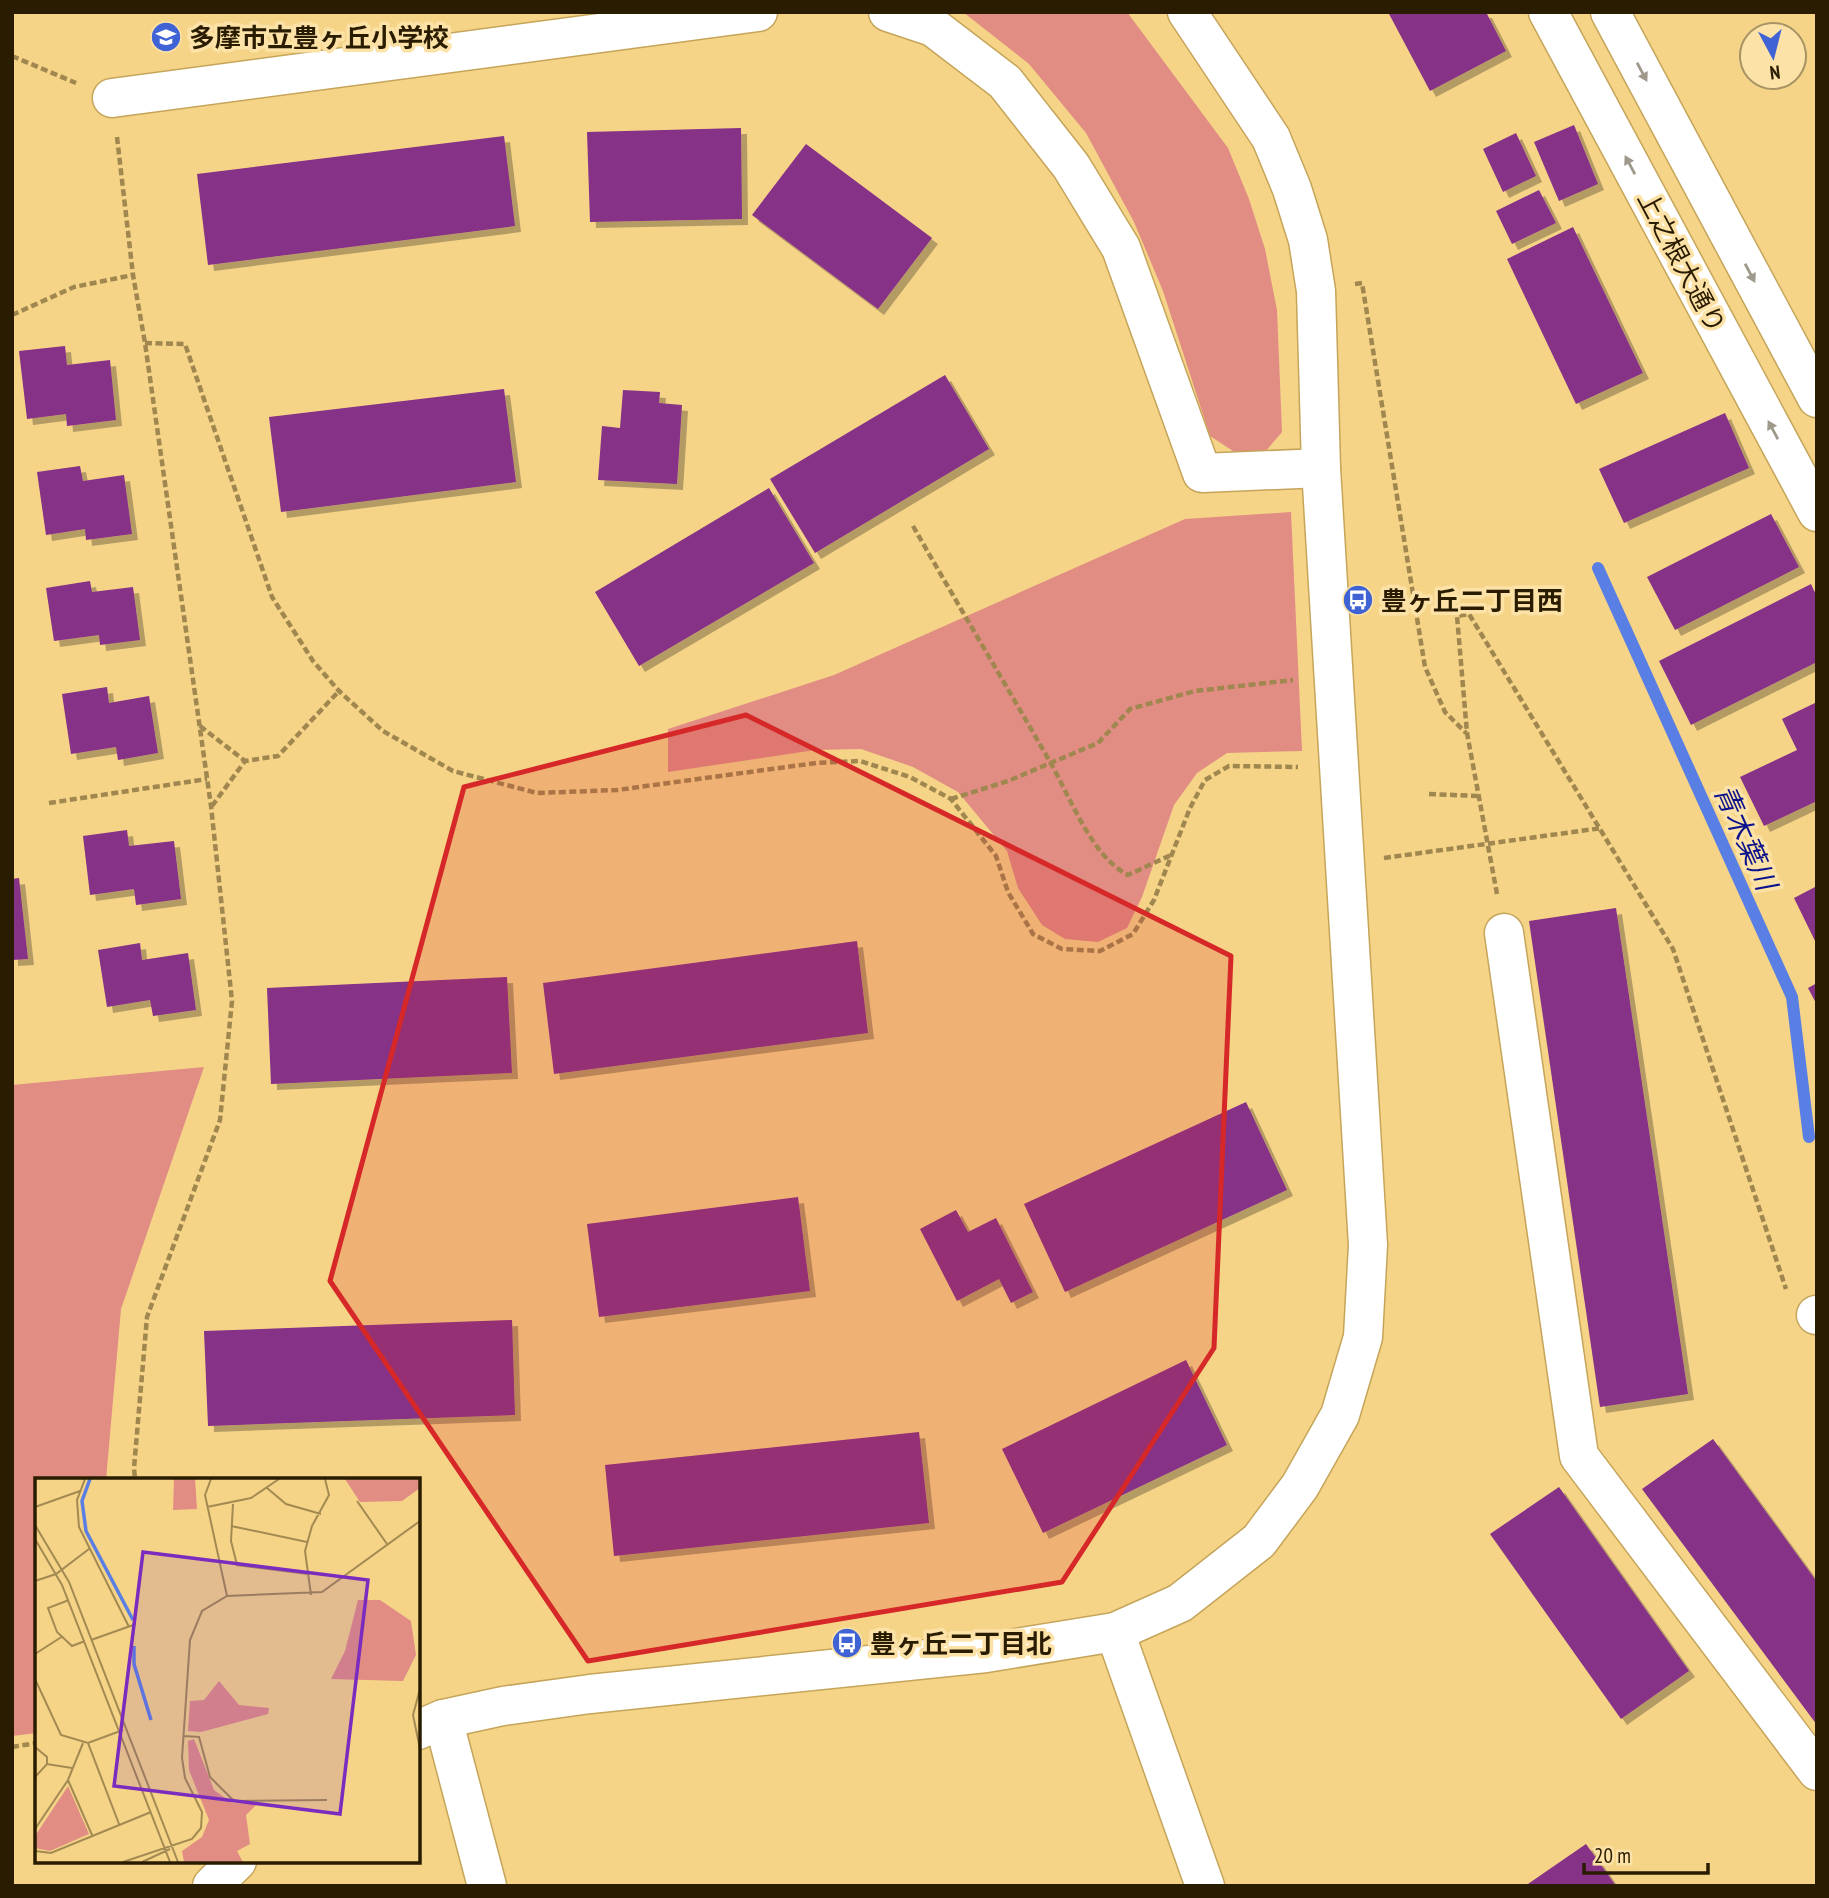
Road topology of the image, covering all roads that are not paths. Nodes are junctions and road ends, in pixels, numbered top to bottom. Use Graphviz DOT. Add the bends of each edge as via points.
graph roads {
  1 [pos="758,12"];
  2 [pos="888,12"];
  3 [pos="1187,12"];
  4 [pos="1548,12"];
  5 [pos="1610,12"];
  6 [pos="583,23"];
  7 [pos="112,98"];
  8 [pos="1817,398"];
  9 [pos="1804,459"];
  10 [pos="1321,468"];
  11 [pos="1817,512"];
  12 [pos="1504,933"];
  13 [pos="1115,1632"];
  14 [pos="431,1725"];
  15 [pos="1817,1771"];
  16 [pos="235,1863"];
  17 [pos="494,1885"];
  18 [pos="212,1886"];
  19 [pos="1205,1886"];
  1 -- 6 [label="street"];
  2 -- 10 [label="street" via="933,27 1005,82 1071,166 1121,248 1202,473"];
  3 -- 10 [label="street" via="1271,138 1308,240 1316,291"];
  9 -- 4 [label="street, 上之根大通り, one-way"];
  5 -- 8 [label="street, 上之根大通り, one-way"];
  6 -- 7 [label="street"];
  9 -- 11 [label="street, 上之根大通り"];
  10 -- 13 [label="street" via="1368,1245 1363,1337 1340,1415 1300,1486 1259,1541 1180,1603"];
  12 -- 15 [label="street" via="1579,1456"];
  13 -- 14 [label="street" via="986,1653 590,1694 503,1706"];
  13 -- 19 [label="street"];
  14 -- 17 [label="street"];
  16 -- 18 [label="street"];
}
